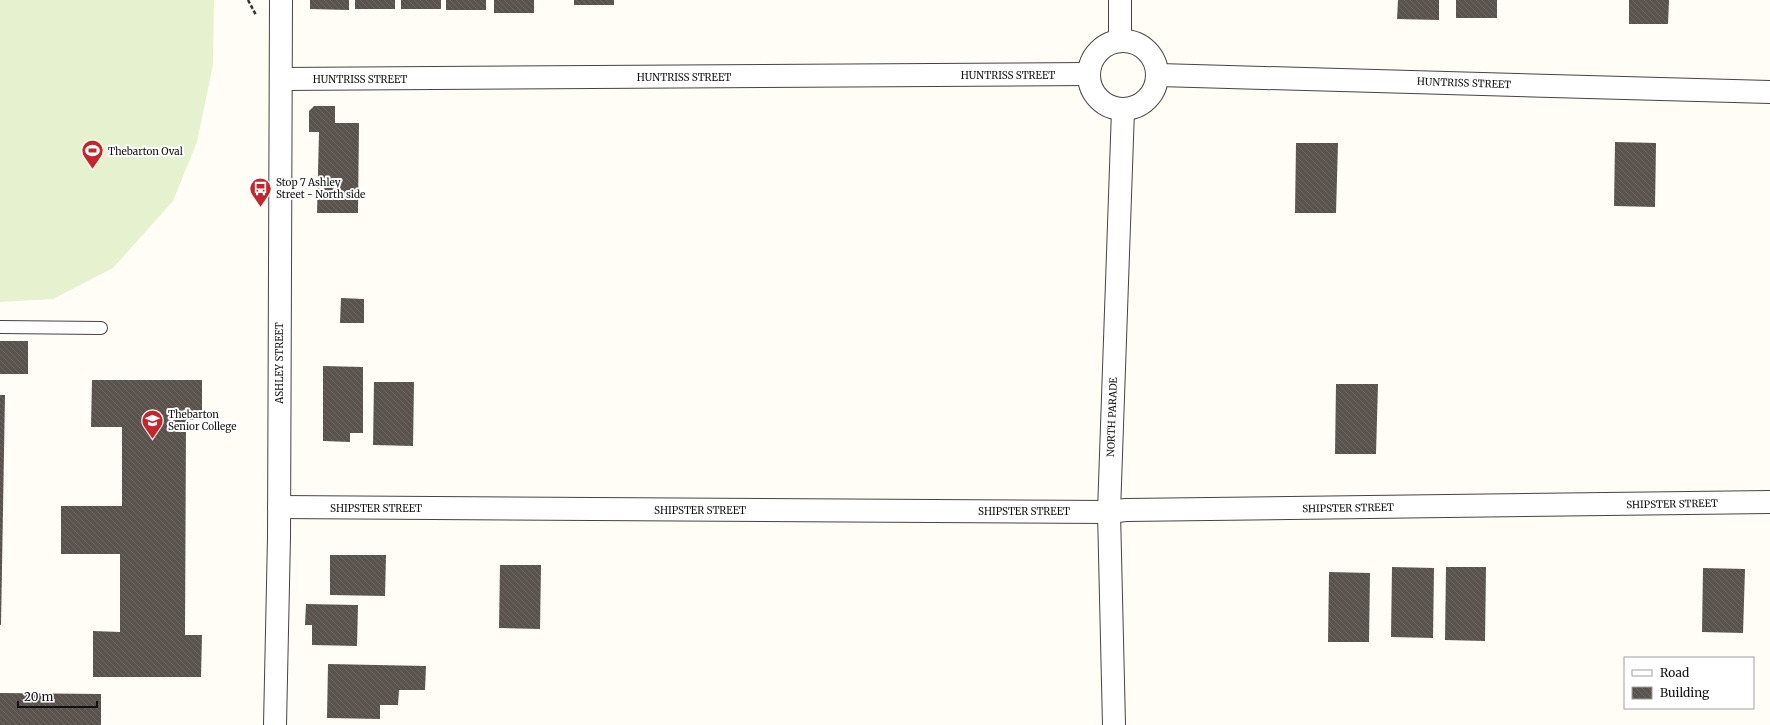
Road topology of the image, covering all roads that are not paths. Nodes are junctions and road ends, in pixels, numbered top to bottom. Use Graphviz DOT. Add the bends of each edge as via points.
graph roads {
  1 [pos="281,0"];
  2 [pos="1120,0"];
  3 [pos="1120,40"];
  4 [pos="1088,74"];
  5 [pos="1159,75"];
  6 [pos="280,79"];
  7 [pos="1770,92"];
  8 [pos="1123,110"];
  9 [pos="0,327"];
  10 [pos="101,328"];
  11 [pos="1770,502"];
  12 [pos="279,508"];
  13 [pos="1109,512"];
  14 [pos="275,725"];
  15 [pos="1114,725"];
  1 -- 6 [label="street, ASHLEY STREET"];
  2 -- 3 [label="street"];
  3 -- 4 [label="street" via="1104,46 1091,62"];
  3 -- 5 [label="street" via="1137,42 1153,56"];
  4 -- 6 [label="street, HUNTRISS STREET"];
  4 -- 8 [label="street" via="1094,95 1109,107"];
  5 -- 7 [label="street, HUNTRISS STREET"];
  5 -- 8 [label="street" via="1153,94 1138,107"];
  6 -- 12 [label="street, ASHLEY STREET"];
  8 -- 13 [label="street, NORTH PARADE"];
  9 -- 10 [label="lane"];
  11 -- 13 [label="street, SHIPSTER STREET"];
  12 -- 13 [label="street, SHIPSTER STREET"];
  12 -- 14 [label="street, ASHLEY STREET"];
  13 -- 15 [label="street, NORTH PARADE"];
}
